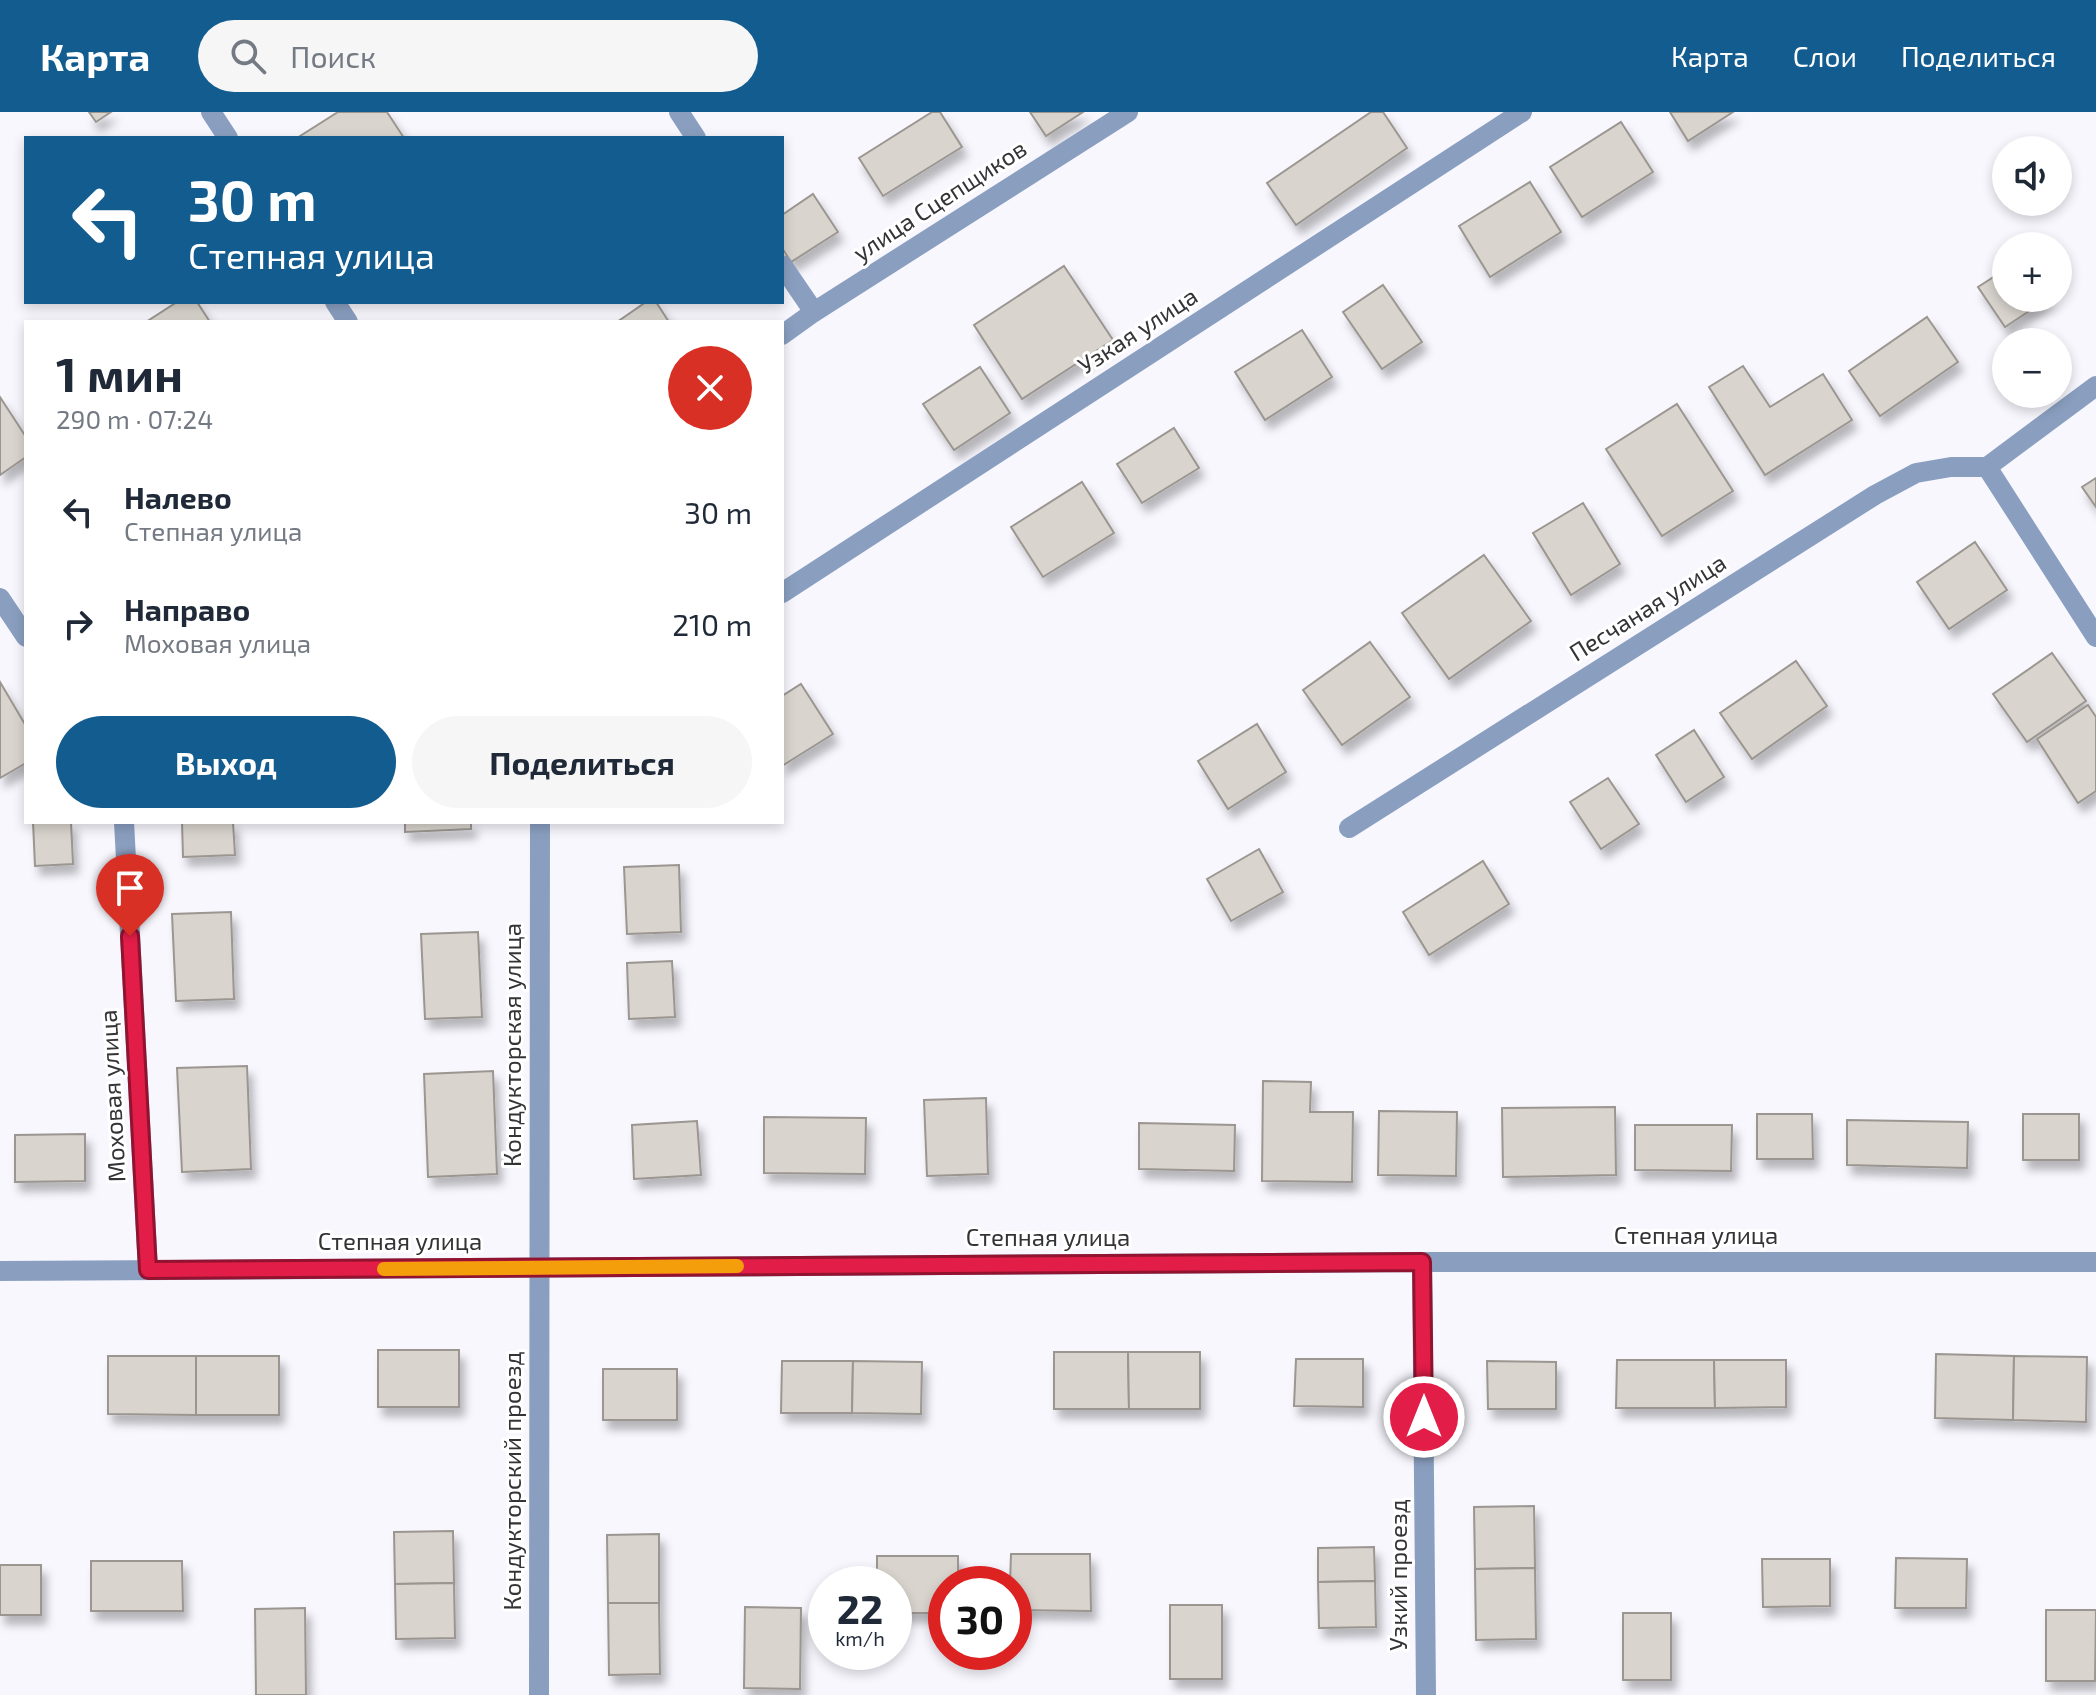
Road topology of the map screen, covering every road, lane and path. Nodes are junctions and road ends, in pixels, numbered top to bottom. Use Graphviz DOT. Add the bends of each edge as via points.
graph roads {
  1 [pos="211,112"];
  2 [pos="679,112"];
  3 [pos="1128,112"];
  4 [pos="1522,112"];
  5 [pos="227,136"];
  6 [pos="695,136"];
  7 [pos="784,268"];
  8 [pos="814,312"];
  9 [pos="784,334"];
  10 [pos="2096,386"];
  11 [pos="1987,467"];
  12 [pos="784,592"];
  13 [pos="0,598"];
  14 [pos="24,634"];
  15 [pos="2096,637"];
  16 [pos="124,824"];
  17 [pos="540,824"];
  18 [pos="1349,828"];
  19 [pos="1422,1262"];
  20 [pos="2096,1262"];
  21 [pos="538,1267"];
  22 [pos="148,1270"];
  23 [pos="0,1271"];
  24 [pos="539,1695"];
  25 [pos="1426,1695"];
  1 -- 5 [label="street"];
  2 -- 6 [label="street"];
  3 -- 8 [label="street, улица Сцепщиков"];
  4 -- 12 [label="street, Узкая улица"];
  7 -- 8 [label="street"];
  8 -- 9 [label="street, улица Сцепщиков"];
  10 -- 11 [label="street"];
  11 -- 15 [label="street"];
  11 -- 18 [label="street, Песчаная улица" via="1916,473 1875,495"];
  13 -- 14 [label="street"];
  16 -- 22 [label="street, Моховая улица"];
  17 -- 21 [label="street, Кондукторская улица"];
  19 -- 20 [label="street, Степная улица"];
  19 -- 21 [label="street, Степная улица"];
  19 -- 25 [label="street, Узкий проезд"];
  21 -- 22 [label="street, Степная улица"];
  21 -- 24 [label="street, Кондукторский проезд"];
  22 -- 23 [label="street, Степная улица"];
}
